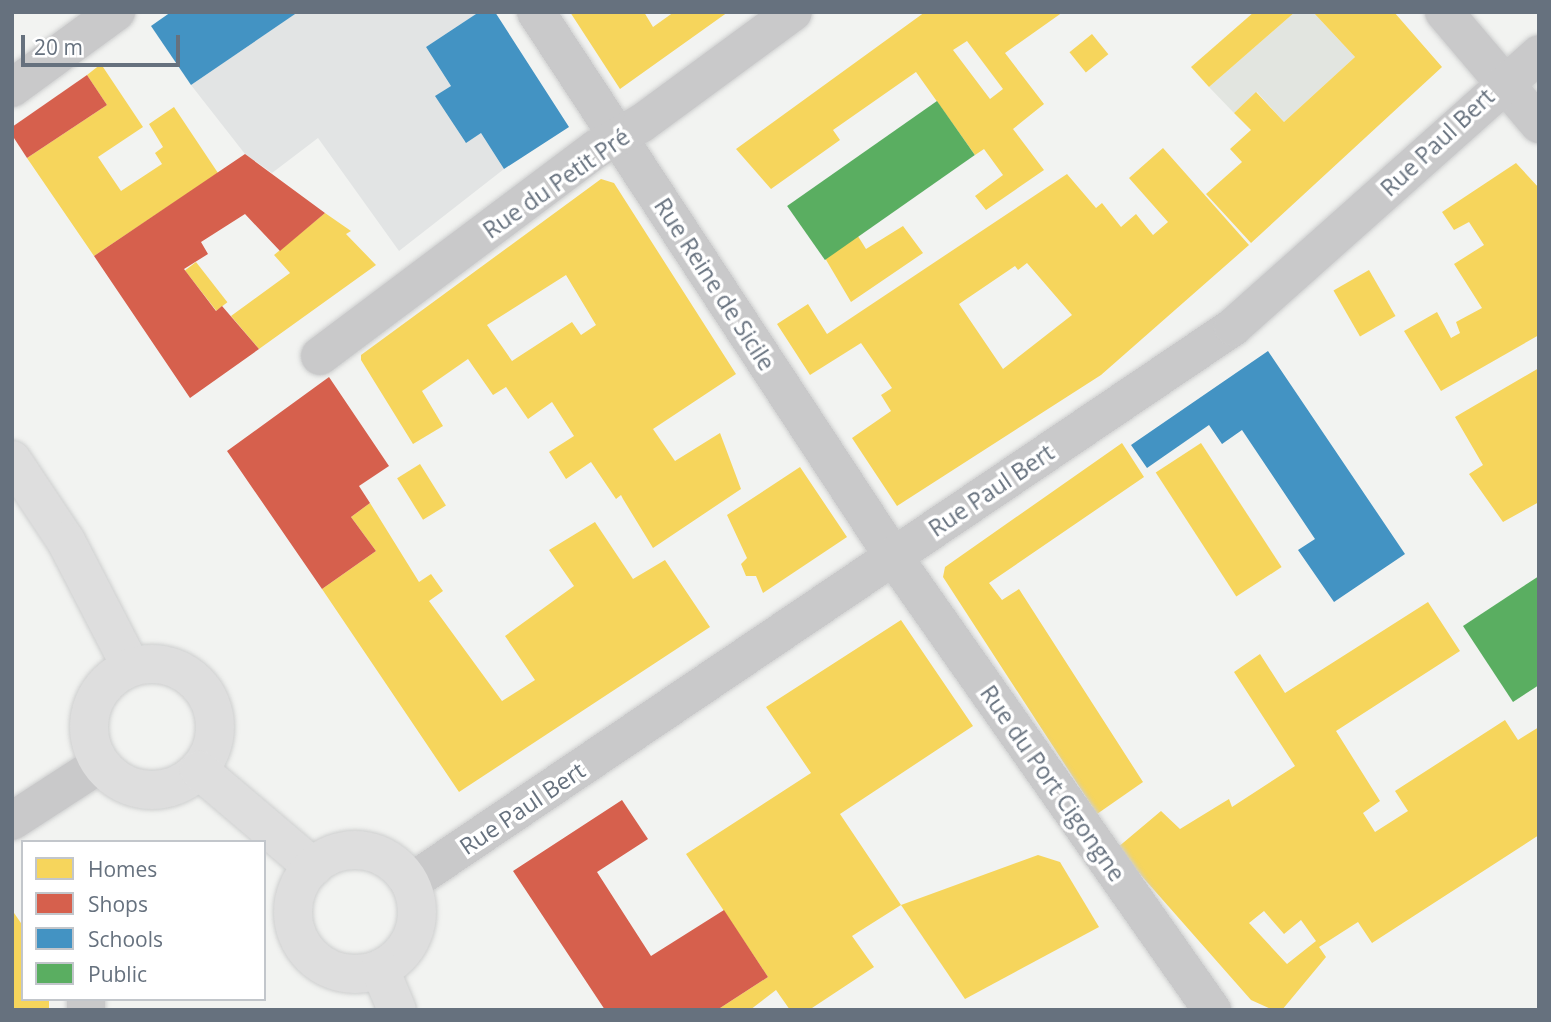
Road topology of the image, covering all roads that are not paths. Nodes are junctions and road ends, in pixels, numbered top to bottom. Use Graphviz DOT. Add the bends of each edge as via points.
graph roads {
  1 [pos="116,12"];
  2 [pos="536,12"];
  3 [pos="793,12"];
  4 [pos="1444,12"];
  5 [pos="1539,54"];
  6 [pos="1502,83"];
  7 [pos="12,88"];
  8 [pos="1539,124"];
  9 [pos="618,136"];
  10 [pos="320,356"];
  11 [pos="12,460"];
  12 [pos="893,556"];
  13 [pos="131,667"];
  14 [pos="100,764"];
  15 [pos="199,770"];
  16 [pos="12,821"];
  17 [pos="313,867"];
  18 [pos="410,883"];
  19 [pos="380,969"];
  20 [pos="397,1010"];
  21 [pos="1212,1010"];
  1 -- 7 [label="street"];
  2 -- 9 [label="street, Rue Reine de Sicile"];
  3 -- 9 [label="street, Rue du Petit Pré"];
  4 -- 6 [label="street"];
  5 -- 6 [label="street, Rue Paul Bert"];
  6 -- 8 [label="street"];
  6 -- 12 [label="street, Rue Paul Bert" via="1233,327"];
  9 -- 10 [label="street, Rue du Petit Pré"];
  9 -- 12 [label="street, Rue Reine de Sicile"];
  11 -- 13 [label="main road" via="66,541"];
  12 -- 18 [label="street, Rue Paul Bert"];
  12 -- 21 [label="street, Rue du Port Cigongne"];
  13 -- 14 [label="main road" via="114,676 91,708 91,746"];
  13 -- 15 [label="main road" via="155,663 178,669 198,683 211,702 215,726 211,749"];
  14 -- 15 [label="main road" via="116,780 136,789 159,790 181,783"];
  14 -- 16 [label="street"];
  15 -- 17 [label="main road"];
  17 -- 18 [label="main road" via="328,856 365,850 384,856"];
  17 -- 19 [label="main road" via="300,885 294,905 295,927 304,946 318,962 337,972"];
  18 -- 19 [label="main road" via="417,907 414,932 401,955"];
  19 -- 20 [label="main road"];
}
